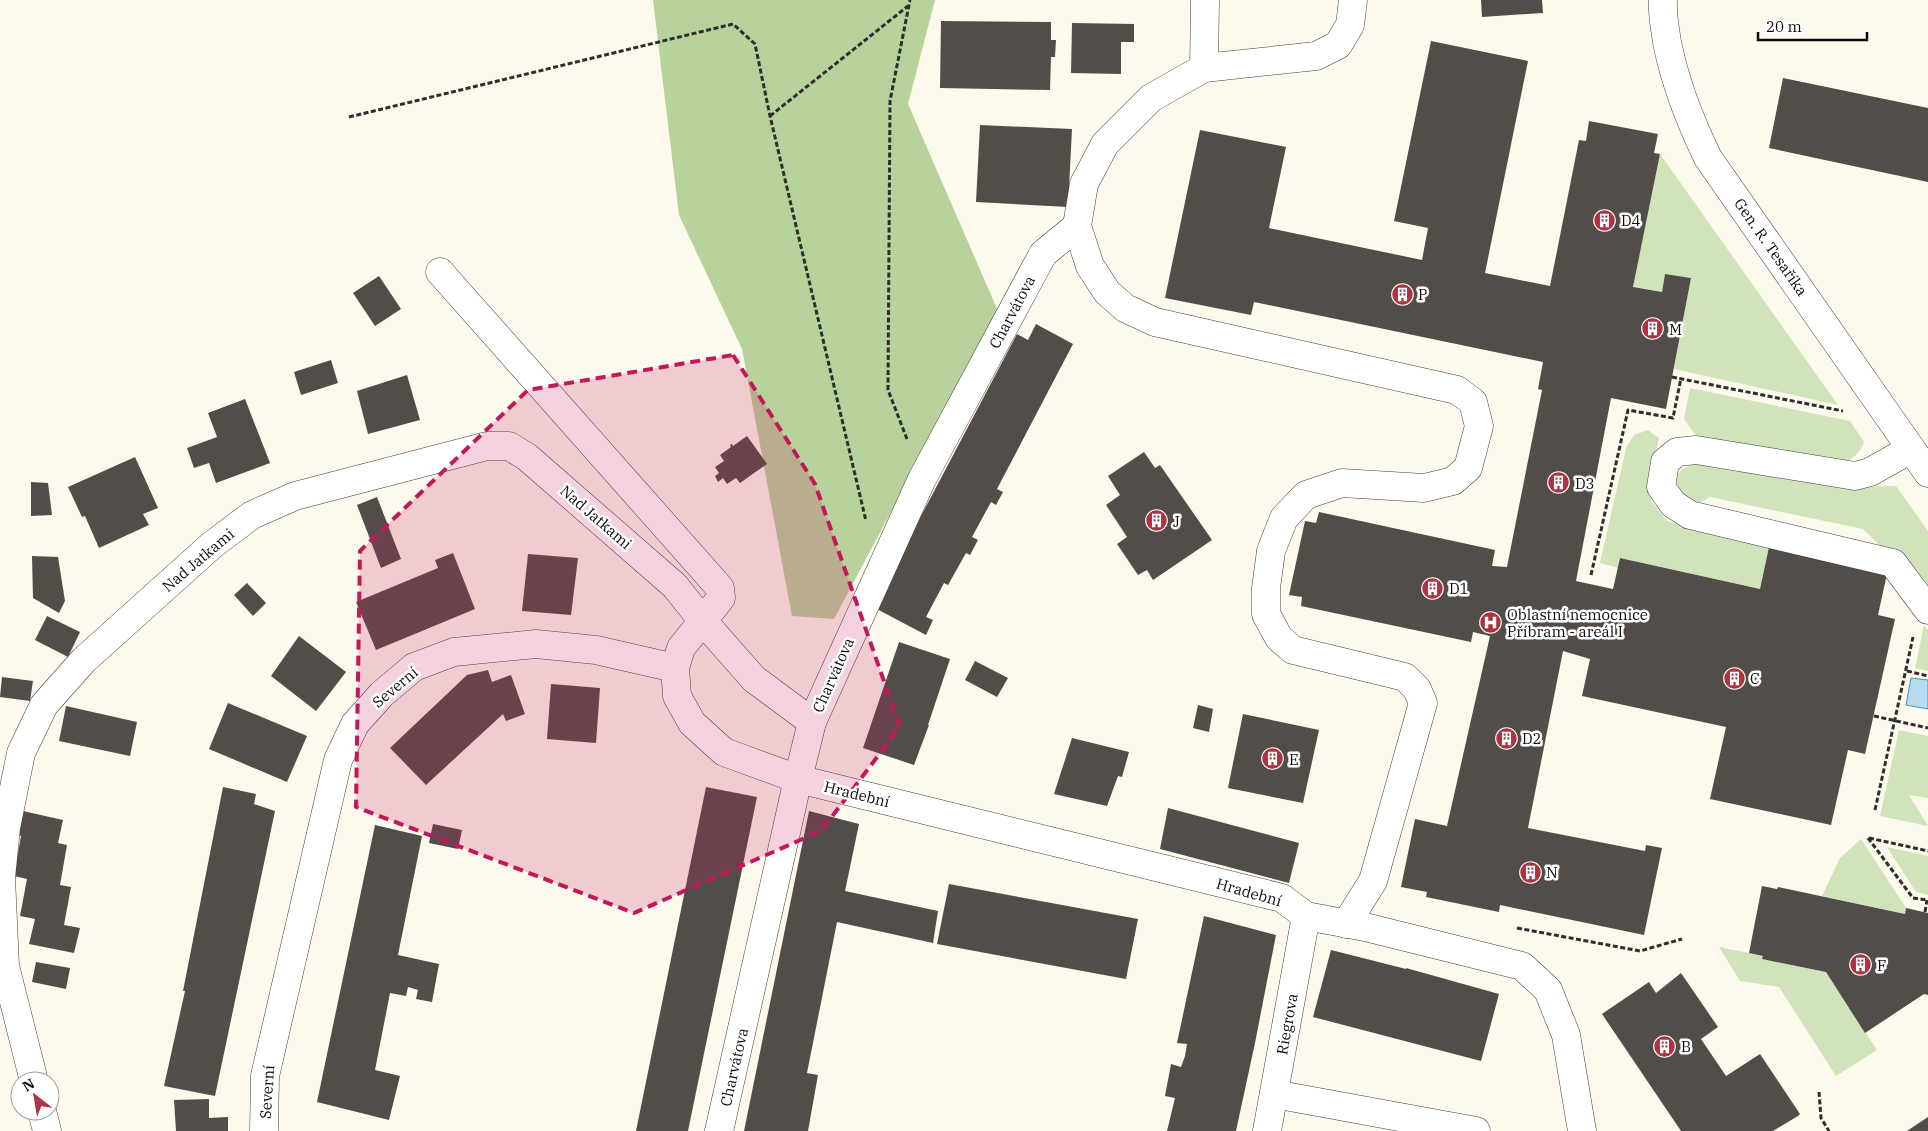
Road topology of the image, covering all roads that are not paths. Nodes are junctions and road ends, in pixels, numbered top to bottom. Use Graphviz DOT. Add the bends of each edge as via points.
graph roads {
  1 [pos="1205,0"];
  2 [pos="1353,0"];
  3 [pos="1663,0"];
  4 [pos="1204,68"];
  5 [pos="1077,226"];
  6 [pos="440,272"];
  7 [pos="1911,449"];
  8 [pos="1928,473"];
  9 [pos="702,620"];
  10 [pos="1921,621"];
  11 [pos="675,668"];
  12 [pos="812,722"];
  13 [pos="798,779"];
  14 [pos="1306,916"];
  15 [pos="1346,924"];
  16 [pos="31,1071"];
  17 [pos="1274,1094"];
  18 [pos="264,1131"];
  19 [pos="719,1131"];
  20 [pos="1267,1131"];
  21 [pos="1476,1131"];
  22 [pos="1582,1131"];
  1 -- 4 [label="street"];
  2 -- 4 [label="street" via="1350,25 1338,45 1316,56"];
  3 -- 7 [label="street, Gen. R. Tesaříka" via="1662,13 1672,65 1690,121 1708,158"];
  4 -- 5 [label="street" via="1151,98 1105,144 1084,184"];
  5 -- 12 [label="street, Charvátova" via="1044,254 922,479"];
  5 -- 15 [label="street" via="1090,266 1107,292 1126,308 1148,318 1457,390 1473,402 1479,426 1468,468 1453,481 1424,488 1342,483 1306,495 1284,518 1271,551 1266,614 1279,638 1293,650 1405,677 1417,689 1423,703 1372,882"];
  6 -- 9 [label="street" via="720,588 721,598"];
  7 -- 8 [label="street, Gen. R. Tesaříka"];
  7 -- 10 [label="street" via="1870,472 1855,476 1696,450 1677,452 1665,462 1661,488 1673,504 1690,515 1893,563"];
  9 -- 11 [label="street" via="681,648"];
  9 -- 12 [label="street, Nad Jatkami" via="754,679"];
  9 -- 16 [label="street, Nad Jatkami" via="675,586 527,457 508,446 487,446 295,496 252,515 212,545 84,660 44,705 21,753 6,828 1,878 5,966"];
  11 -- 13 [label="street" via="677,696 692,723 724,752"];
  11 -- 18 [label="street, Severní" via="596,650 536,644 454,652 414,667 382,694 355,724 338,760 268,1066"];
  12 -- 13 [label="street, Charvátova"];
  13 -- 14 [label="street, Hradební" via="1282,898"];
  13 -- 19 [label="street, Charvátova"];
  14 -- 15 [label="street, Hradební"];
  14 -- 17 [label="street, Riegrova"];
  15 -- 22 [label="street, Hradební" via="1522,966 1548,990 1566,1035"];
  17 -- 20 [label="street, Riegrova"];
  17 -- 21 [label="street"];
}
